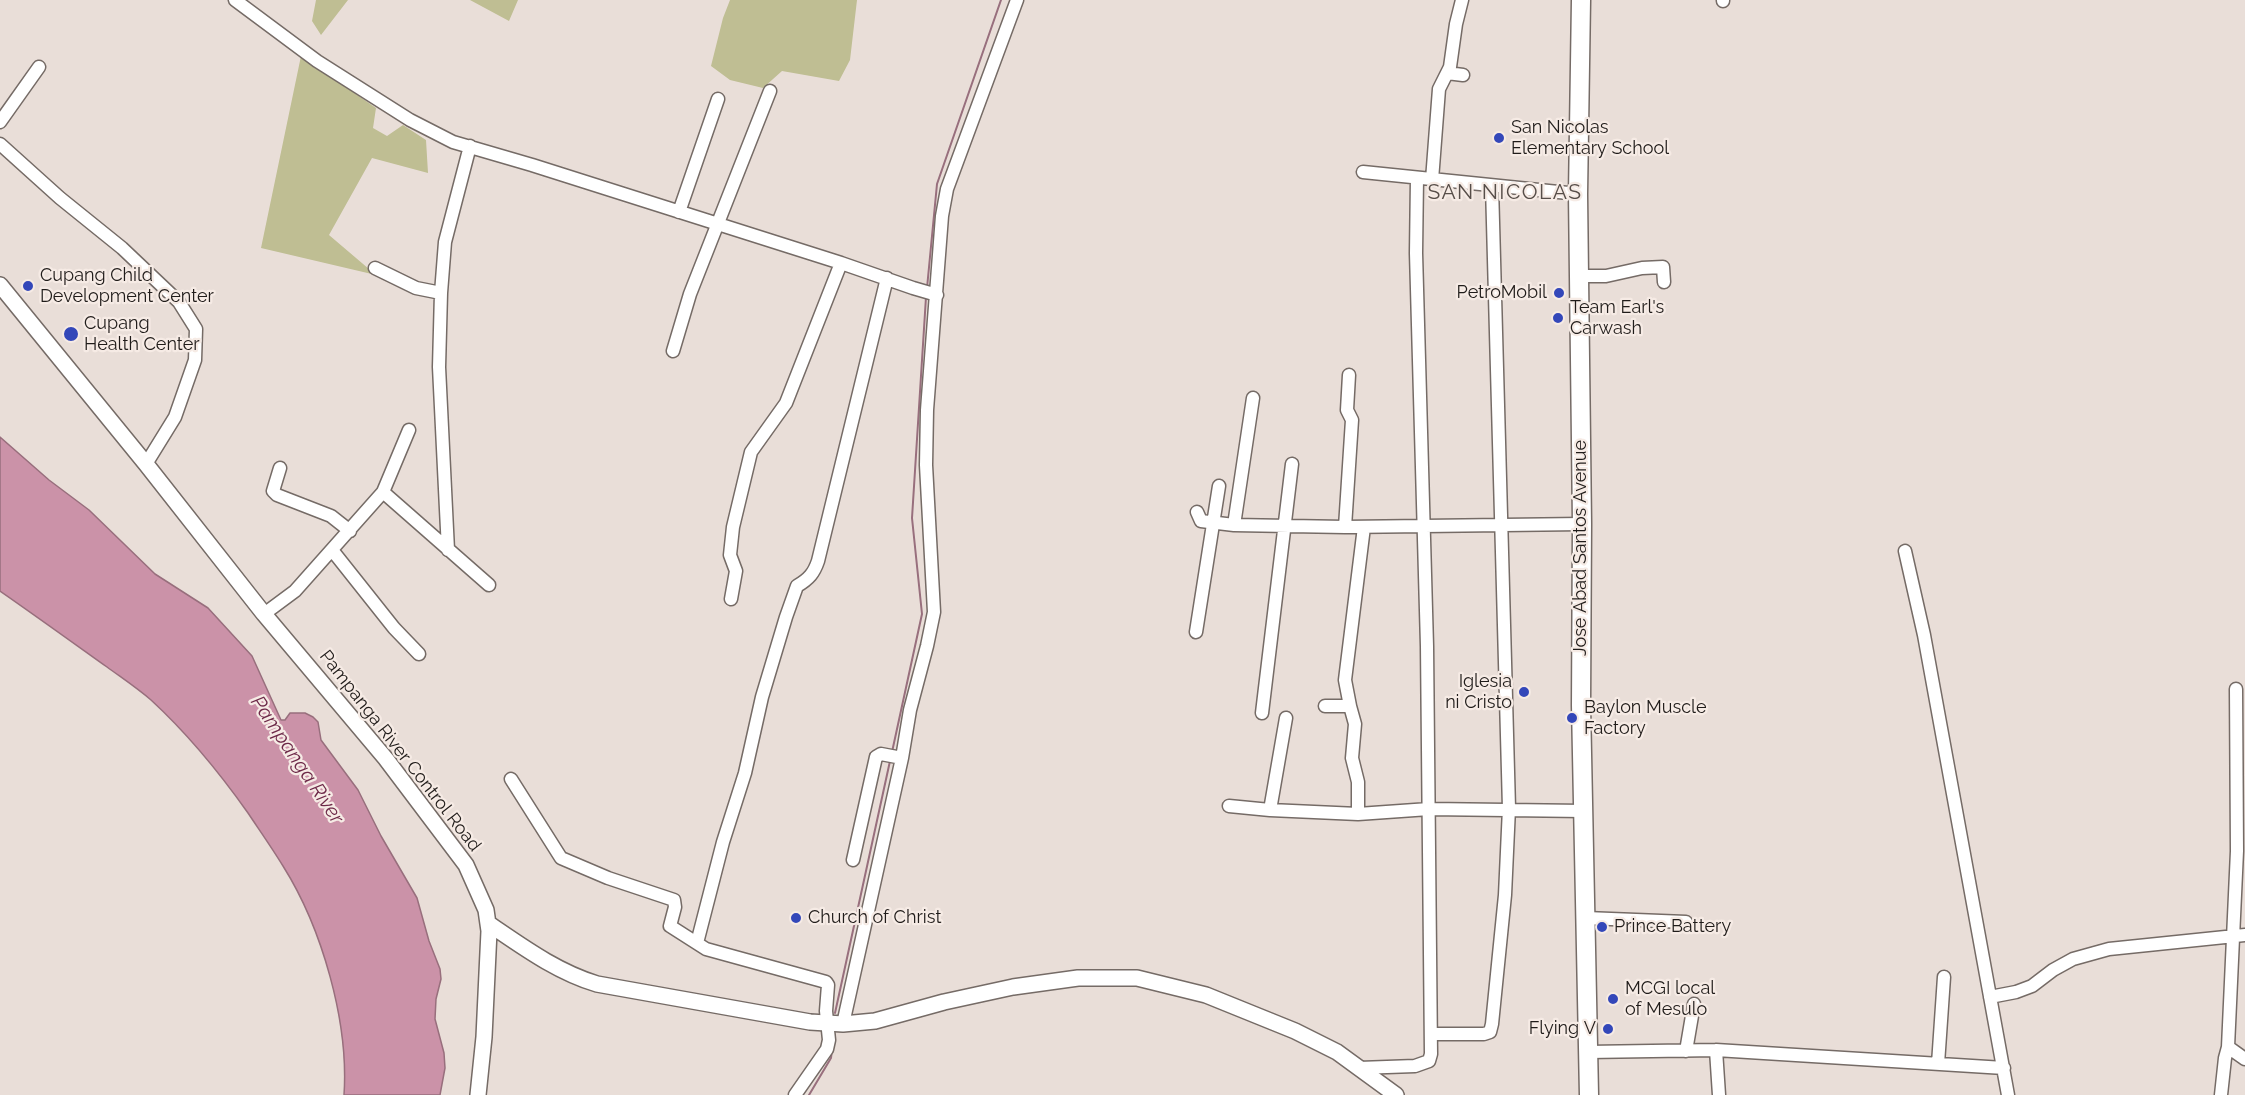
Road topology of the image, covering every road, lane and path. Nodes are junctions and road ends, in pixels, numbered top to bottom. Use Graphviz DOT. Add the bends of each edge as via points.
graph roads {
  1 [pos="235,0"];
  2 [pos="1017,0"];
  3 [pos="1462,0"];
  4 [pos="1581,0"];
  5 [pos="39,68"];
  6 [pos="1447,73"];
  7 [pos="1463,75"];
  8 [pos="770,91"];
  9 [pos="718,99"];
  10 [pos="0,122"];
  11 [pos="0,144"];
  12 [pos="471,146"];
  13 [pos="1363,172"];
  14 [pos="1418,178"];
  15 [pos="1432,180"];
  16 [pos="1492,186"];
  17 [pos="1578,194"];
  18 [pos="679,212"];
  19 [pos="717,224"];
  20 [pos="841,263"];
  21 [pos="375,268"];
  22 [pos="1580,276"];
  23 [pos="887,278"];
  24 [pos="1664,282"];
  25 [pos="0,285"];
  26 [pos="441,293"];
  27 [pos="935,294"];
  28 [pos="673,351"];
  29 [pos="1349,375"];
  30 [pos="1253,399"];
  31 [pos="409,430"];
  32 [pos="146,464"];
  33 [pos="1292,464"];
  34 [pos="280,468"];
  35 [pos="1219,486"];
  36 [pos="383,492"];
  37 [pos="1197,512"];
  38 [pos="1212,523"];
  39 [pos="1582,524"];
  40 [pos="1234,525"];
  41 [pos="1500,525"];
  42 [pos="1285,526"];
  43 [pos="1425,526"];
  44 [pos="1345,527"];
  45 [pos="1364,527"];
  46 [pos="350,531"];
  47 [pos="332,550"];
  48 [pos="448,550"];
  49 [pos="1905,551"];
  50 [pos="489,585"];
  51 [pos="731,599"];
  52 [pos="264,614"];
  53 [pos="1196,632"];
  54 [pos="419,654"];
  55 [pos="2236,689"];
  56 [pos="1325,706"];
  57 [pos="1350,706"];
  58 [pos="1262,713"];
  59 [pos="1286,718"];
  60 [pos="895,757"];
  61 [pos="511,779"];
  62 [pos="1228,806"];
  63 [pos="1509,808"];
  64 [pos="1429,809"];
  65 [pos="1270,810"];
  66 [pos="1584,811"];
  67 [pos="1358,814"];
  68 [pos="853,860"];
  69 [pos="1586,918"];
  70 [pos="1686,922"];
  71 [pos="489,924"];
  72 [pos="2245,935"];
  73 [pos="2231,936"];
  74 [pos="697,943"];
  75 [pos="1944,977"];
  76 [pos="1990,997"];
  77 [pos="1694,1004"];
  78 [pos="836,1023"];
  79 [pos="1431,1034"];
  80 [pos="2228,1047"];
  81 [pos="1716,1050"];
  82 [pos="1686,1051"];
  83 [pos="1588,1052"];
  84 [pos="2245,1059"];
  85 [pos="1938,1064"];
  86 [pos="1359,1068"];
  87 [pos="2004,1068"];
  88 [pos="478,1095"];
  89 [pos="795,1095"];
  90 [pos="1396,1095"];
  91 [pos="1589,1095"];
  92 [pos="1719,1095"];
  93 [pos="2008,1095"];
  94 [pos="2221,1095"];
  1 -- 12 [label="street" via="317,61 410,120"];
  2 -- 27 [label="street" via="947,189"];
  3 -- 6 [label="street"];
  4 -- 17 [label="highway, Jose Abad Santos Avenue"];
  5 -- 10 [label="street"];
  6 -- 7 [label="street"];
  6 -- 15 [label="street" via="1439,89"];
  8 -- 19 [label="street"];
  9 -- 18 [label="street"];
  11 -- 32 [label="street" via="122,248 179,302 196,329 195,360 175,417"];
  12 -- 18 [label="street"];
  12 -- 26 [label="street" via="445,242"];
  13 -- 14 [label="street"];
  14 -- 15 [label="street"];
  14 -- 43 [label="street"];
  15 -- 16 [label="street"];
  16 -- 17 [label="street"];
  16 -- 41 [label="street"];
  17 -- 22 [label="highway, Jose Abad Santos Avenue"];
  18 -- 19 [label="street"];
  19 -- 20 [label="street"];
  19 -- 28 [label="street"];
  20 -- 23 [label="street"];
  20 -- 51 [label="street" via="786,402 751,453 733,527 730,555 736,571"];
  21 -- 26 [label="street" via="416,288"];
  22 -- 24 [label="street" via="1606,276 1655,266 1663,267"];
  22 -- 39 [label="highway, Jose Abad Santos Avenue"];
  23 -- 27 [label="street"];
  23 -- 74 [label="street" via="818,561 814,572 797,586 786,617"];
  25 -- 32 [label="main road, Pampanga River Control Road"];
  26 -- 48 [label="street" via="439,367"];
  27 -- 60 [label="street" via="926,465 934,612"];
  29 -- 44 [label="street" via="1347,410 1352,420"];
  30 -- 40 [label="street"];
  31 -- 36 [label="street"];
  32 -- 52 [label="main road, Pampanga River Control Road"];
  33 -- 42 [label="street"];
  34 -- 46 [label="street" via="273,488 277,495 331,516"];
  35 -- 38 [label="street"];
  36 -- 46 [label="street"];
  36 -- 48 [label="street"];
  37 -- 38 [label="street" via="1201,521"];
  38 -- 40 [label="street"];
  38 -- 53 [label="street"];
  39 -- 41 [label="street"];
  39 -- 66 [label="highway, Jose Abad Santos Avenue"];
  40 -- 42 [label="street"];
  41 -- 43 [label="street"];
  41 -- 63 [label="street"];
  42 -- 44 [label="street"];
  42 -- 58 [label="street"];
  43 -- 45 [label="street"];
  43 -- 64 [label="street"];
  44 -- 45 [label="street"];
  45 -- 57 [label="street" via="1345,680"];
  46 -- 47 [label="street"];
  47 -- 52 [label="street" via="295,591"];
  47 -- 54 [label="street"];
  48 -- 50 [label="street"];
  49 -- 76 [label="street"];
  52 -- 71 [label="main road, Pampanga River Control Road" via="386,759 465,866"];
  55 -- 73 [label="street" via="2237,851"];
  56 -- 57 [label="street"];
  57 -- 67 [label="street" via="1355,724 1352,758 1358,782"];
  59 -- 65 [label="street"];
  60 -- 68 [label="street" via="876,757"];
  60 -- 78 [label="street"];
  61 -- 74 [label="street" via="561,858 674,900 670,926"];
  62 -- 65 [label="street"];
  63 -- 64 [label="street"];
  63 -- 66 [label="street"];
  63 -- 79 [label="street" via="1505,895 1490,1032"];
  64 -- 67 [label="street"];
  64 -- 79 [label="street"];
  65 -- 67 [label="street"];
  66 -- 69 [label="highway, Jose Abad Santos Avenue"];
  69 -- 70 [label="street"];
  69 -- 83 [label="highway, Jose Abad Santos Avenue"];
  71 -- 78 [label="main road" via="536,956 597,984 810,1022"];
  71 -- 88 [label="main road"];
  72 -- 73 [label="street"];
  73 -- 76 [label="street" via="2090,953 2053,970 2032,986"];
  73 -- 80 [label="street"];
  74 -- 78 [label="street" via="706,949 826,982 826,1011"];
  75 -- 85 [label="street"];
  76 -- 87 [label="street"];
  77 -- 82 [label="street"];
  78 -- 86 [label="main road" via="875,1021 1013,987 1078,978 1137,978 1206,995 1295,1031"];
  78 -- 89 [label="street" via="827,1049"];
  79 -- 86 [label="street" via="1431,1054 1424,1064"];
  80 -- 84 [label="street"];
  80 -- 94 [label="street"];
  81 -- 82 [label="street"];
  81 -- 85 [label="street"];
  81 -- 92 [label="street"];
  82 -- 83 [label="street"];
  83 -- 91 [label="highway, Jose Abad Santos Avenue"];
  85 -- 87 [label="street"];
  86 -- 90 [label="main road"];
  87 -- 93 [label="street"];
}
